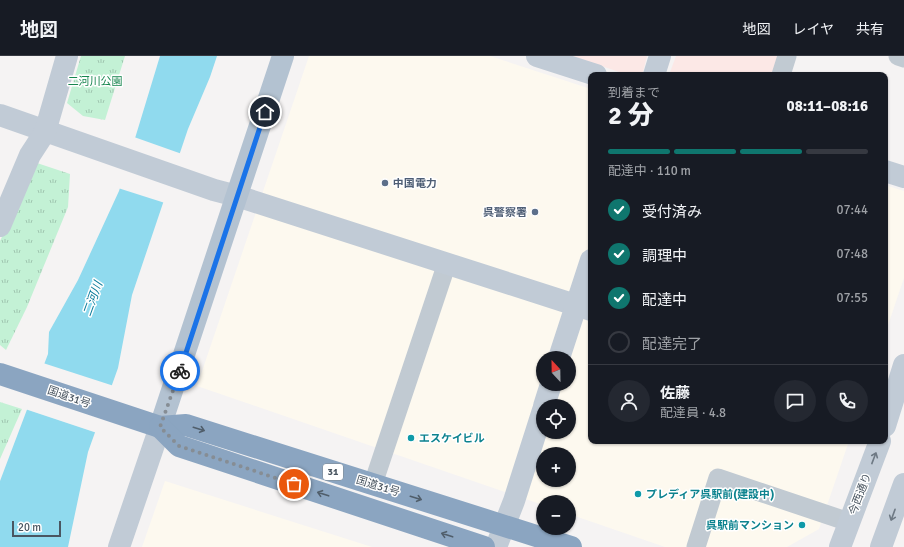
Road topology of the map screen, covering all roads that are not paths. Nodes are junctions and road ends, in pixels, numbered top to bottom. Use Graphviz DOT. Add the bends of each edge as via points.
graph roads {
  1 [pos="67,56"];
  2 [pos="283,56"];
  3 [pos="537,56"];
  4 [pos="660,56"];
  5 [pos="787,56"];
  6 [pos="898,56"];
  7 [pos="904,58"];
  8 [pos="588,72"];
  9 [pos="655,72"];
  10 [pos="782,72"];
  11 [pos="0,115"];
  12 [pos="45,132"];
  13 [pos="888,172"];
  14 [pos="904,177"];
  15 [pos="237,196"];
  16 [pos="0,226"];
  17 [pos="447,263"];
  18 [pos="588,278"];
  19 [pos="583,308"];
  20 [pos="562,351"];
  21 [pos="904,365"];
  22 [pos="0,374"];
  23 [pos="891,413"];
  24 [pos="160,427"];
  25 [pos="536,432"];
  26 [pos="879,444"];
  27 [pos="374,484"];
  28 [pos="904,484"];
  29 [pos="849,522"];
  30 [pos="504,525"];
  31 [pos="119,547"];
  32 [pos="484,547"];
  33 [pos="496,547"];
  34 [pos="571,547"];
  35 [pos="696,547"];
  36 [pos="840,547"];
  37 [pos="881,547"];
  1 -- 12 [label="street"];
  2 -- 15 [label="main road"];
  3 -- 8 [label="street"];
  4 -- 9 [label="street"];
  5 -- 10 [label="street"];
  6 -- 7 [label="street"];
  11 -- 12 [label="street"];
  12 -- 15 [label="street"];
  12 -- 16 [label="street" via="30,155"];
  13 -- 14 [label="street"];
  15 -- 17 [label="street"];
  15 -- 24 [label="main road"];
  17 -- 19 [label="street"];
  17 -- 27 [label="street"];
  18 -- 19 [label="street"];
  19 -- 20 [label="street"];
  21 -- 23 [label="street"];
  22 -- 24 [label="highway, 国道31号 / 31"];
  24 -- 27 [label="highway, 国道31号 / 31, one-way" via="186,425"];
  24 -- 31 [label="street"];
  32 -- 24 [label="highway, 国道31号 / 31, one-way" via="179,446"];
  25 -- 30 [label="street"];
  29 -- 26 [label="street, 今西通り, one-way"];
  27 -- 30 [label="highway, 国道31号 / 31, one-way"];
  28 -- 37 [label="street, one-way"];
  29 -- 35 [label="street" via="718,478"];
  29 -- 36 [label="street, 今西通り"];
  30 -- 33 [label="street"];
  30 -- 34 [label="highway, 国道31号 / 31"];
}
